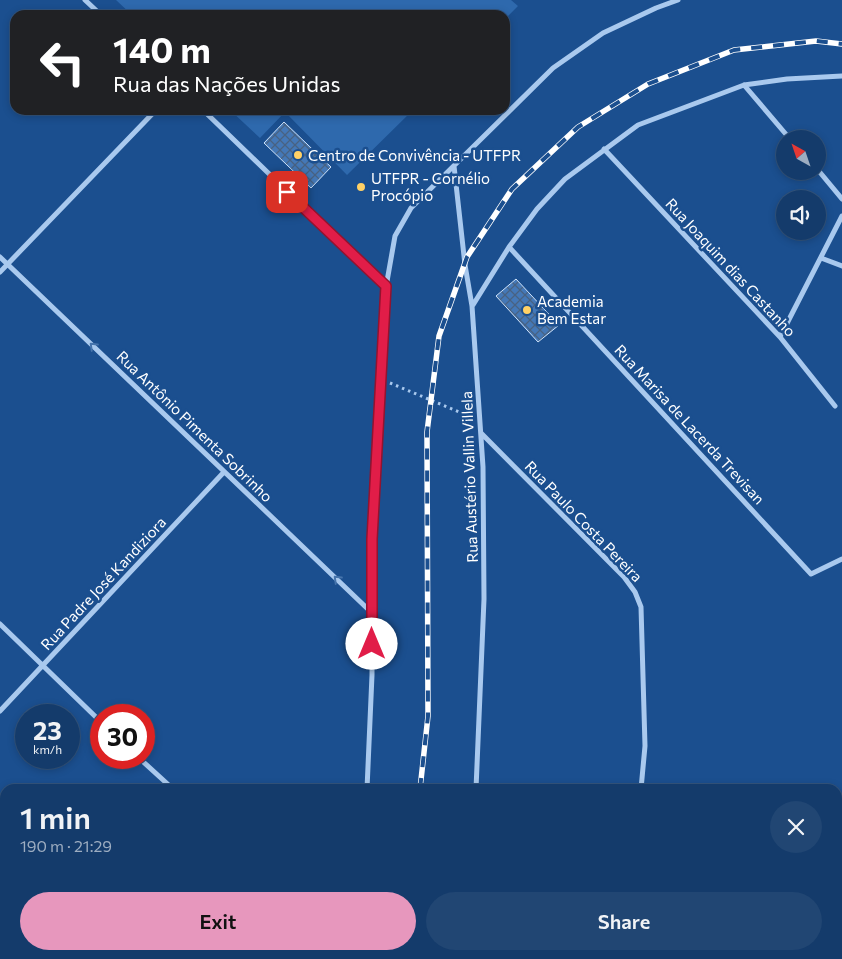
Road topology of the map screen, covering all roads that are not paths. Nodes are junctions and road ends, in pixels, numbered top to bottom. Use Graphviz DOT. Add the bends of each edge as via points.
graph roads {
  1 [pos="85,0"];
  2 [pos="678,0"];
  3 [pos="96,10"];
  4 [pos="842,76"];
  5 [pos="744,85"];
  6 [pos="510,111"];
  7 [pos="151,115"];
  8 [pos="208,115"];
  9 [pos="506,115"];
  10 [pos="782,130"];
  11 [pos="604,149"];
  12 [pos="454,166"];
  13 [pos="826,180"];
  14 [pos="842,199"];
  15 [pos="842,216"];
  16 [pos="509,247"];
  17 [pos="0,258"];
  18 [pos="821,258"];
  19 [pos="7,264"];
  20 [pos="842,266"];
  21 [pos="0,272"];
  22 [pos="386,286"];
  23 [pos="472,306"];
  24 [pos="780,337"];
  25 [pos="835,406"];
  26 [pos="481,433"];
  27 [pos="224,472"];
  28 [pos="842,559"];
  29 [pos="372,613"];
  30 [pos="0,624"];
  31 [pos="43,667"];
  32 [pos="0,711"];
  33 [pos="90,712"];
  34 [pos="152,769"];
  35 [pos="168,784"];
  36 [pos="367,784"];
  37 [pos="476,784"];
  38 [pos="641,784"];
  1 -- 3 [label="street"];
  2 -- 6 [label="street" via="603,34 553,68"];
  4 -- 5 [label="street"];
  5 -- 10 [label="street"];
  5 -- 11 [label="street" via="638,125"];
  7 -- 19 [label="street"];
  8 -- 22 [label="street"];
  9 -- 12 [label="street"];
  11 -- 16 [label="street" via="564,179"];
  11 -- 24 [label="street, Rua Joaquim dias Castanho"];
  12 -- 22 [label="street" via="411,208 395,236"];
  12 -- 23 [label="street, Rua Austério Vallin Villela"];
  13 -- 14 [label="street"];
  15 -- 18 [label="street"];
  16 -- 23 [label="street"];
  16 -- 28 [label="street, Rua Marisa de Lacerda Trevisan" via="811,574"];
  17 -- 19 [label="street, Rua Antônio Pimenta Sobrinho"];
  18 -- 20 [label="street"];
  18 -- 24 [label="street"];
  19 -- 21 [label="street"];
  27 -- 19 [label="street, Rua Antônio Pimenta Sobrinho, one-way"];
  22 -- 29 [label="street" via="372,539"];
  23 -- 26 [label="street, Rua Austério Vallin Villela"];
  24 -- 25 [label="street, Rua Joaquim dias Castanho"];
  26 -- 37 [label="street, Rua Austério Vallin Villela" via="484,599"];
  26 -- 38 [label="street, Rua Paulo Costa Pereira" via="636,592 641,607 645,746"];
  29 -- 27 [label="street, Rua Antônio Pimenta Sobrinho, one-way"];
  27 -- 31 [label="street, Rua Padre José Kandiziora"];
  29 -- 36 [label="street"];
  30 -- 31 [label="street"];
  31 -- 32 [label="street, Rua Padre José Kandiziora"];
  31 -- 33 [label="street"];
  34 -- 35 [label="street"];
}
